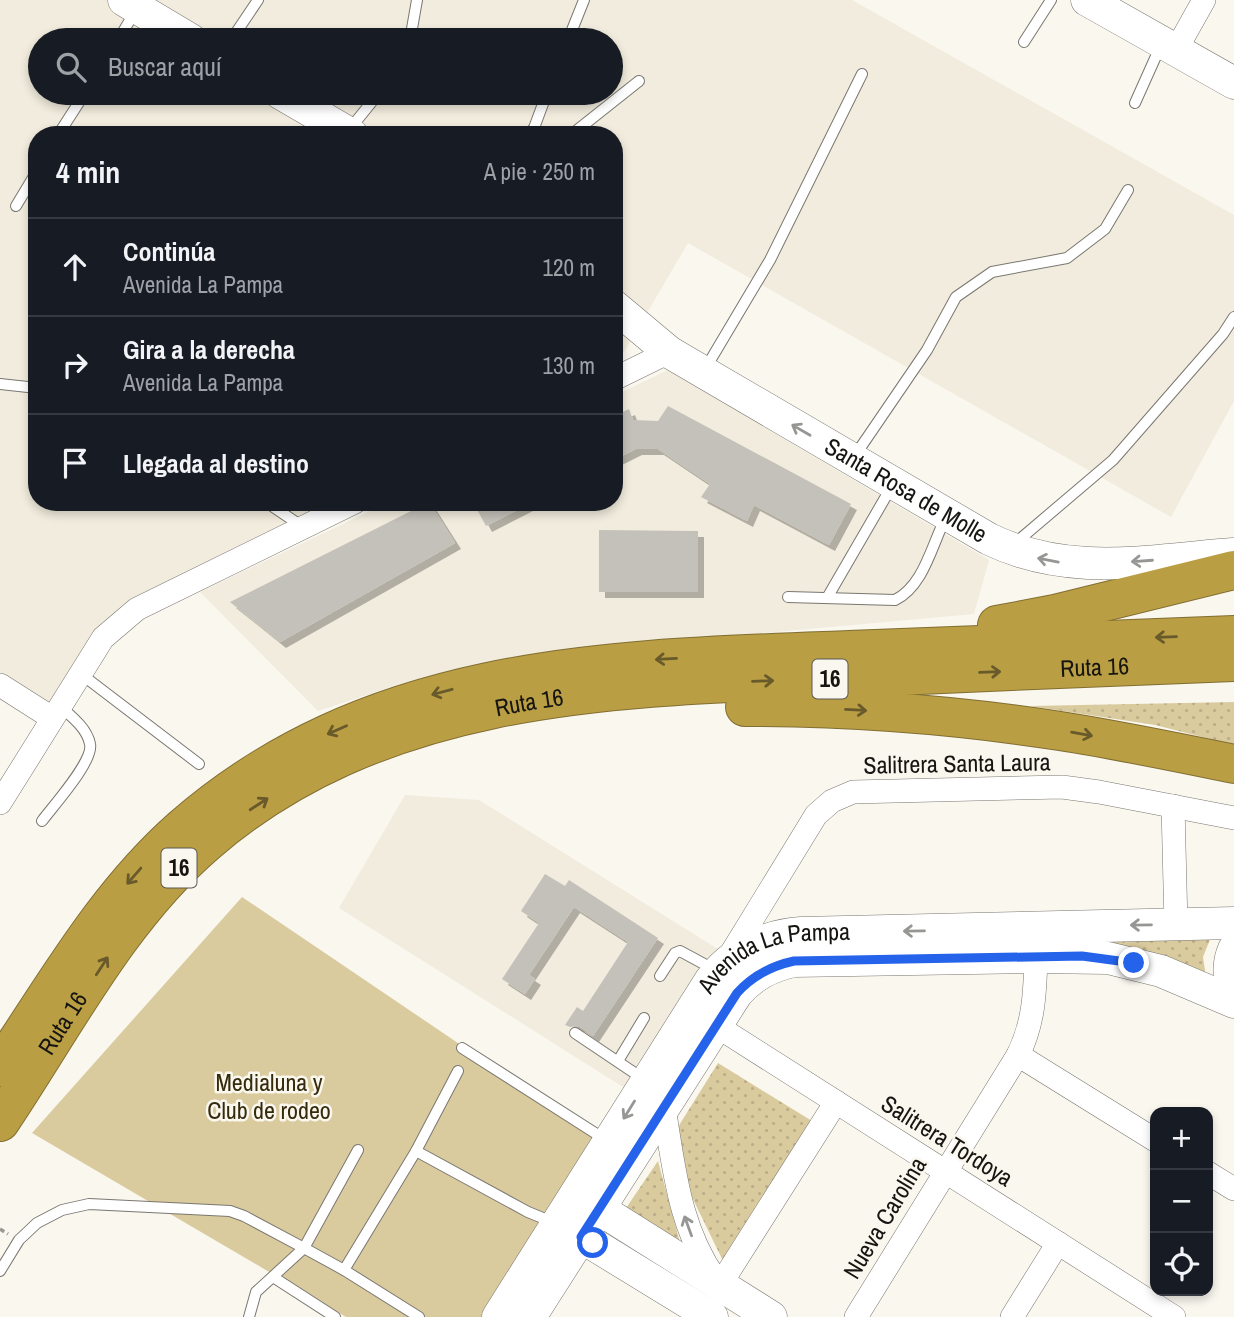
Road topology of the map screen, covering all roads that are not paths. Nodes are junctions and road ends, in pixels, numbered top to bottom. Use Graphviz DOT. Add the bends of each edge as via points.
graph roads {
  1 [pos="258,0"];
  2 [pos="416,0"];
  3 [pos="584,0"];
  4 [pos="1051,0"];
  5 [pos="1087,0"];
  6 [pos="1204,0"];
  7 [pos="131,4"];
  8 [pos="122,28"];
  9 [pos="171,28"];
  10 [pos="239,28"];
  11 [pos="412,28"];
  12 [pos="573,28"];
  13 [pos="1024,43"];
  14 [pos="1169,47"];
  15 [pos="862,74"];
  16 [pos="639,80"];
  17 [pos="1234,83"];
  18 [pos="623,93"];
  19 [pos="1135,103"];
  20 [pos="77,105"];
  21 [pos="300,105"];
  22 [pos="370,105"];
  23 [pos="543,105"];
  24 [pos="608,105"];
  25 [pos="64,126"];
  26 [pos="335,126"];
  27 [pos="354,126"];
  28 [pos="535,126"];
  29 [pos="582,126"];
  30 [pos="28,187"];
  31 [pos="1128,190"];
  32 [pos="16,206"];
  33 [pos="623,314"];
  34 [pos="1234,317"];
  35 [pos="669,352"];
  36 [pos="703,372"];
  37 [pos="623,375"];
  38 [pos="0,384"];
  39 [pos="28,387"];
  40 [pos="853,460"];
  41 [pos="893,483"];
  42 [pos="279,511"];
  43 [pos="336,511"];
  44 [pos="947,515"];
  45 [pos="303,527"];
  46 [pos="1009,549"];
  47 [pos="1234,554"];
  48 [pos="1234,570"];
  49 [pos="789,597"];
  50 [pos="827,598"];
  51 [pos="1234,635"];
  52 [pos="808,652"];
  53 [pos="1234,662"];
  54 [pos="80,674"];
  55 [pos="0,685"];
  56 [pos="56,712"];
  57 [pos="428,724"];
  58 [pos="199,764"];
  59 [pos="1234,764"];
  60 [pos="0,803"];
  61 [pos="1173,806"];
  62 [pos="1234,818"];
  63 [pos="42,821"];
  64 [pos="1234,923"];
  65 [pos="1176,925"];
  66 [pos="1234,949"];
  67 [pos="1036,957"];
  68 [pos="71,962"];
  69 [pos="721,967"];
  70 [pos="660,976"];
  71 [pos="1234,991"];
  72 [pos="1234,1002"];
  73 [pos="644,1018"];
  74 [pos="703,1018"];
  75 [pos="575,1033"];
  76 [pos="462,1048"];
  77 [pos="1018,1055"];
  78 [pos="0,1056"];
  79 [pos="618,1061"];
  80 [pos="0,1067"];
  81 [pos="458,1071"];
  82 [pos="647,1081"];
  83 [pos="836,1102"];
  84 [pos="664,1107"];
  85 [pos="4,1118"];
  86 [pos="1150,1137"];
  87 [pos="608,1142"];
  88 [pos="358,1150"];
  89 [pos="416,1151"];
  90 [pos="945,1171"];
  91 [pos="1213,1176"];
  92 [pos="1234,1189"];
  93 [pos="587,1201"];
  94 [pos="569,1230"];
  95 [pos="1058,1242"];
  96 [pos="304,1248"];
  97 [pos="344,1270"];
  98 [pos="0,1271"];
  99 [pos="272,1277"];
  100 [pos="720,1285"];
  101 [pos="249,1317"];
  102 [pos="335,1317"];
  103 [pos="419,1317"];
  104 [pos="498,1317"];
  105 [pos="530,1317"];
  106 [pos="712,1317"];
  107 [pos="771,1317"];
  108 [pos="856,1317"];
  109 [pos="1012,1317"];
  110 [pos="1174,1317"];
  1 -- 10 [label="lane"];
  2 -- 11 [label="lane"];
  3 -- 12 [label="lane"];
  4 -- 13 [label="lane"];
  5 -- 14 [label="street"];
  6 -- 14 [label="street"];
  7 -- 8 [label="lane"];
  7 -- 9 [label="street"];
  14 -- 17 [label="street"];
  14 -- 19 [label="lane"];
  15 -- 36 [label="lane" via="770,260"];
  16 -- 18 [label="lane"];
  20 -- 25 [label="lane"];
  21 -- 26 [label="street"];
  22 -- 27 [label="lane"];
  23 -- 28 [label="lane"];
  24 -- 29 [label="lane"];
  30 -- 32 [label="lane"];
  31 -- 40 [label="lane" via="1105,229 1067,258 992,272 956,297 927,350"];
  33 -- 35 [label="street, Santa Rosa de Molle"];
  34 -- 46 [label="lane" via="1113,460"];
  35 -- 36 [label="street, Santa Rosa de Molle"];
  35 -- 37 [label="street"];
  40 -- 36 [label="street, Santa Rosa de Molle, one-way"];
  38 -- 39 [label="lane"];
  40 -- 41 [label="street, Santa Rosa de Molle"];
  41 -- 44 [label="street, Santa Rosa de Molle"];
  41 -- 50 [label="lane"];
  42 -- 45 [label="lane"];
  43 -- 45 [label="street"];
  44 -- 46 [label="street, Santa Rosa de Molle"];
  44 -- 50 [label="lane" via="906,595 895,600"];
  45 -- 54 [label="street" via="137,609 103,638"];
  47 -- 46 [label="street, Santa Rosa de Molle, one-way" via="1070,564"];
  48 -- 52 [label="highway" via="1007,623"];
  49 -- 50 [label="lane"];
  51 -- 52 [label="highway, Ruta 16 / 16, one-way"];
  52 -- 68 [label="highway, Ruta 16 / 16, one-way" via="567,668 443,691 358,720 277,760 181,829 113,900"];
  57 -- 53 [label="highway, Ruta 16 / 16, one-way" via="524,702 638,688"];
  54 -- 56 [label="street"];
  54 -- 58 [label="lane"];
  55 -- 56 [label="street"];
  56 -- 60 [label="street"];
  56 -- 63 [label="lane" via="83,728 91,750"];
  57 -- 59 [label="highway, one-way" via="616,709 801,707 1004,723"];
  85 -- 57 [label="highway, Ruta 16 / 16, one-way" via="118,942 186,862 230,824 291,784 356,751"];
  61 -- 62 [label="street, Salitrera Santa Laura"];
  61 -- 65 [label="street"];
  61 -- 69 [label="street, Salitrera Santa Laura" via="1043,787 865,790 842,796 823,807 810,823"];
  64 -- 65 [label="street, Avenida La Pampa"];
  65 -- 69 [label="street, Avenida La Pampa, one-way" via="786,934 758,942"];
  66 -- 71 [label="street" via="1229,964"];
  67 -- 72 [label="street, Avenida La Pampa" via="1082,956 1134,963"];
  67 -- 74 [label="street, Avenida La Pampa" via="794,961 767,969"];
  67 -- 77 [label="street, Nueva Carolina" via="1033,1011"];
  68 -- 78 [label="highway"];
  68 -- 80 [label="highway, Ruta 16 / 16"];
  69 -- 70 [label="lane" via="680,951"];
  69 -- 74 [label="street, Avenida La Pampa"];
  73 -- 79 [label="lane"];
  74 -- 82 [label="street, Avenida La Pampa"];
  74 -- 83 [label="street, Salitrera Tordoya"];
  74 -- 84 [label="street, Avenida La Pampa"];
  75 -- 79 [label="lane"];
  76 -- 87 [label="lane"];
  77 -- 86 [label="street"];
  77 -- 90 [label="street, Nueva Carolina"];
  79 -- 82 [label="lane"];
  81 -- 89 [label="lane"];
  82 -- 87 [label="street, Avenida La Pampa, one-way"];
  83 -- 90 [label="street, Salitrera Tordoya"];
  83 -- 100 [label="street"];
  84 -- 93 [label="street, Avenida La Pampa"];
  100 -- 84 [label="street, one-way" via="698,1252 683,1214"];
  87 -- 93 [label="street, Avenida La Pampa"];
  88 -- 96 [label="lane"];
  89 -- 94 [label="lane"];
  89 -- 97 [label="lane"];
  90 -- 95 [label="street, Salitrera Tordoya"];
  90 -- 108 [label="street, Nueva Carolina"];
  91 -- 92 [label="street"];
  93 -- 94 [label="street, Avenida La Pampa"];
  93 -- 100 [label="street"];
  94 -- 104 [label="street, Avenida La Pampa"];
  94 -- 105 [label="street, Avenida La Pampa"];
  94 -- 106 [label="street"];
  95 -- 109 [label="street"];
  95 -- 110 [label="street, Salitrera Tordoya"];
  96 -- 97 [label="lane"];
  96 -- 98 [label="lane" via="230,1211 89,1204 62,1210 37,1223 19,1240"];
  96 -- 99 [label="lane"];
  97 -- 103 [label="lane"];
  99 -- 101 [label="lane" via="256,1292"];
  99 -- 102 [label="lane"];
  100 -- 107 [label="street"];
}
